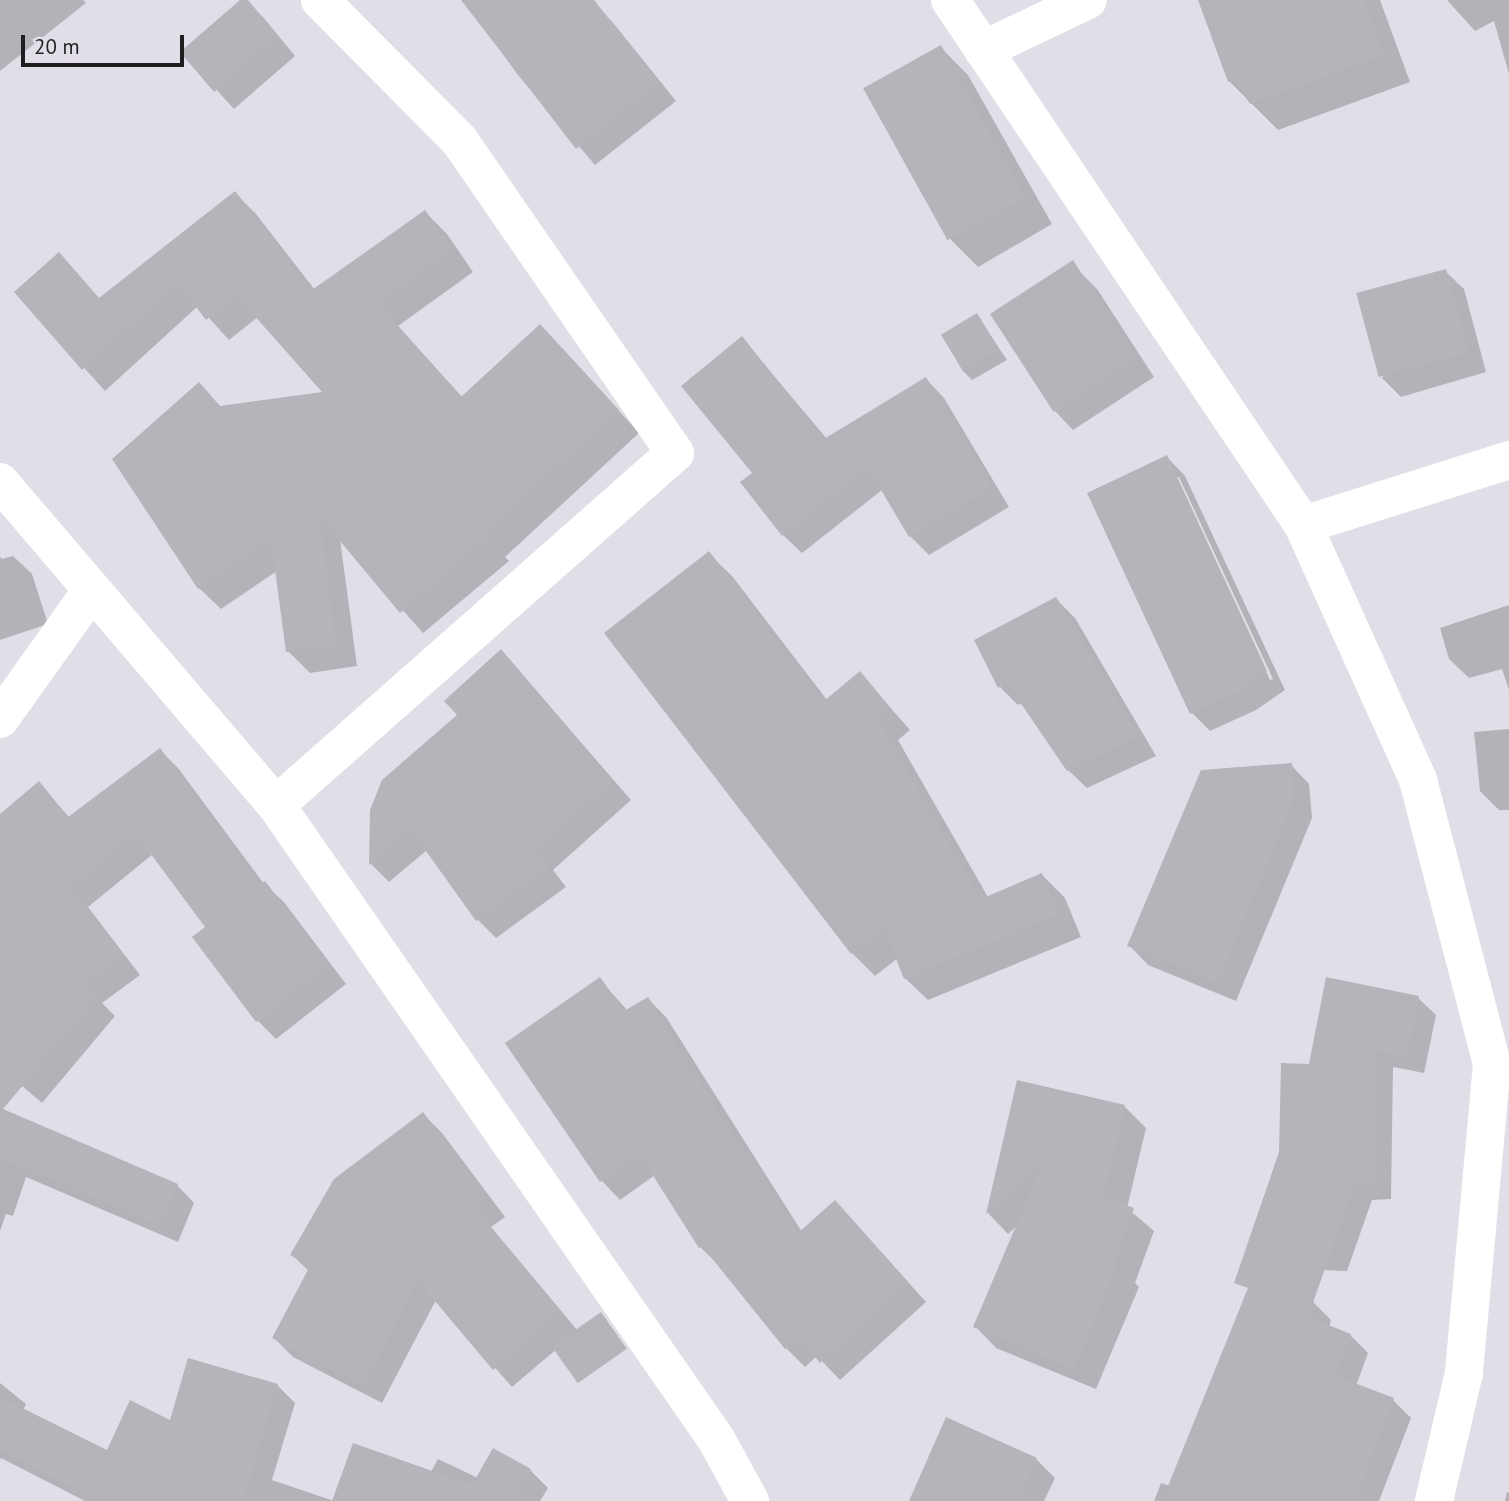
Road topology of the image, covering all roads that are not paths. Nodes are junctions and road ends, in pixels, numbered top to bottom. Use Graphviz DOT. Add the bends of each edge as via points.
graph roads {
  1 [pos="320,0"];
  2 [pos="950,0"];
  3 [pos="1088,0"];
  4 [pos="983,50"];
  5 [pos="1509,460"];
  6 [pos="0,482"];
  7 [pos="1303,525"];
  8 [pos="92,590"];
  9 [pos="0,719"];
  10 [pos="275,806"];
  11 [pos="750,1501"];
  12 [pos="1434,1501"];
  1 -- 10 [label="street" via="460,141 675,453"];
  2 -- 4 [label="street"];
  3 -- 4 [label="street"];
  4 -- 7 [label="street"];
  5 -- 7 [label="street"];
  6 -- 8 [label="street"];
  7 -- 12 [label="street" via="1418,780 1492,1064 1464,1373"];
  8 -- 9 [label="street"];
  8 -- 10 [label="street"];
  10 -- 11 [label="street" via="716,1439"];
}
